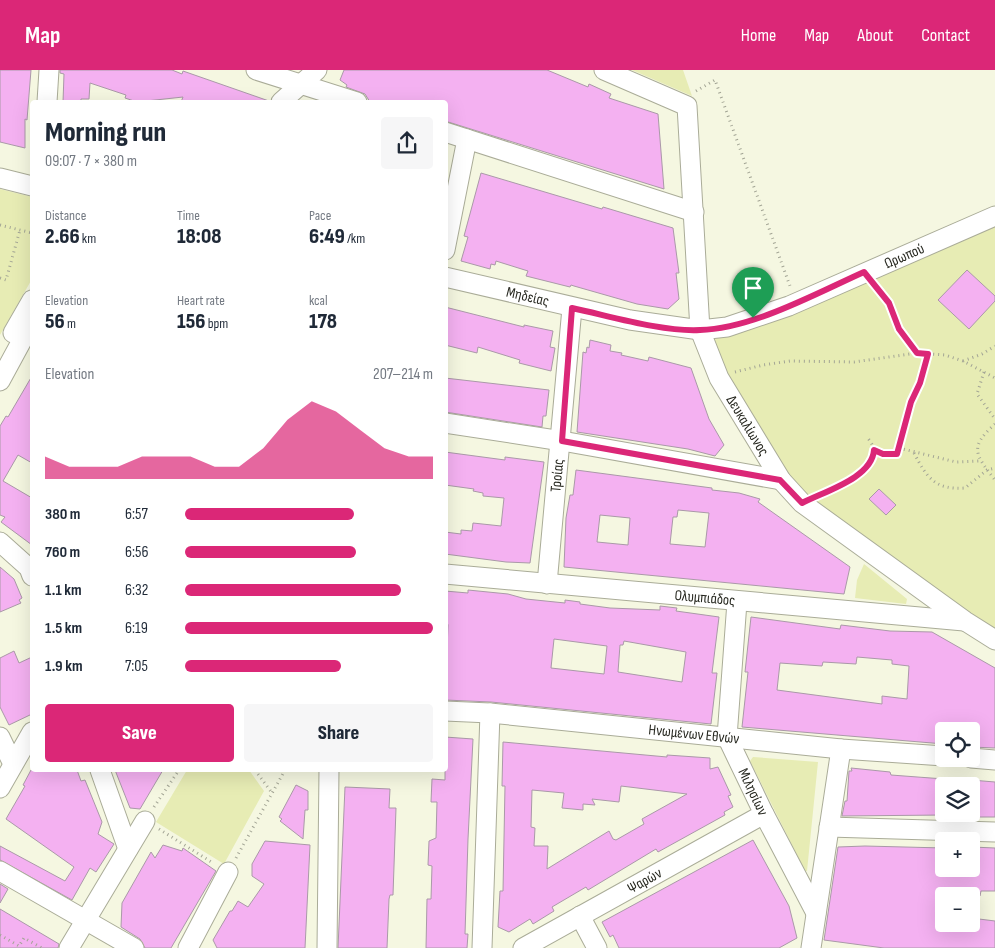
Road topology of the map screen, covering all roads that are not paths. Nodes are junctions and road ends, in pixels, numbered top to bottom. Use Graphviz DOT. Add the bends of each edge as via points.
graph roads {
  1 [pos="49,70"];
  2 [pos="256,70"];
  3 [pos="317,70"];
  4 [pos="604,70"];
  5 [pos="302,84"];
  6 [pos="47,100"];
  7 [pos="283,100"];
  8 [pos="350,100"];
  9 [pos="448,133"];
  10 [pos="467,139"];
  11 [pos="0,170"];
  12 [pos="0,178"];
  13 [pos="30,178"];
  14 [pos="30,186"];
  15 [pos="694,212"];
  16 [pos="995,216"];
  17 [pos="448,235"];
  18 [pos="448,278"];
  19 [pos="30,304"];
  20 [pos="572,308"];
  21 [pos="30,326"];
  22 [pos="700,330"];
  23 [pos="0,356"];
  24 [pos="0,381"];
  25 [pos="448,423"];
  26 [pos="562,441"];
  27 [pos="780,480"];
  28 [pos="0,542"];
  29 [pos="30,568"];
  30 [pos="448,574"];
  31 [pos="547,584"];
  32 [pos="737,602"];
  33 [pos="966,621"];
  34 [pos="995,640"];
  35 [pos="448,712"];
  36 [pos="490,714"];
  37 [pos="30,735"];
  38 [pos="0,737"];
  39 [pos="727,737"];
  40 [pos="841,749"];
  41 [pos="935,755"];
  42 [pos="980,759"];
  43 [pos="995,760"];
  44 [pos="13,764"];
  45 [pos="101,772"];
  46 [pos="329,772"];
  47 [pos="0,788"];
  48 [pos="764,814"];
  49 [pos="145,821"];
  50 [pos="829,827"];
  51 [pos="995,832"];
  52 [pos="128,849"];
  53 [pos="0,871"];
  54 [pos="228,872"];
  55 [pos="816,913"];
  56 [pos="580,916"];
  57 [pos="86,920"];
  58 [pos="69,948"];
  59 [pos="134,948"];
  60 [pos="188,948"];
  61 [pos="327,948"];
  62 [pos="482,948"];
  63 [pos="523,948"];
  64 [pos="597,948"];
  65 [pos="811,948"];
  1 -- 6 [label="street"];
  2 -- 5 [label="street"];
  3 -- 5 [label="street"];
  4 -- 15 [label="street, Δευκαλίωνος" via="681,104"];
  5 -- 7 [label="street"];
  5 -- 8 [label="street"];
  9 -- 10 [label="street"];
  10 -- 15 [label="street"];
  10 -- 17 [label="street"];
  11 -- 13 [label="street"];
  12 -- 14 [label="street"];
  15 -- 22 [label="street, Δευκαλίωνος"];
  16 -- 22 [label="street, Ωρωπού" via="789,306 727,326"];
  18 -- 20 [label="street, Μηδείας"];
  19 -- 23 [label="street"];
  20 -- 22 [label="street, Μηδείας" via="673,328"];
  20 -- 26 [label="street, Τροίας"];
  21 -- 24 [label="street"];
  22 -- 27 [label="street, Δευκαλίωνος" via="719,378"];
  25 -- 26 [label="street"];
  26 -- 27 [label="street"];
  26 -- 31 [label="street, Τροίας"];
  27 -- 33 [label="street, Δευκαλίωνος" via="802,503"];
  28 -- 29 [label="street"];
  30 -- 31 [label="street, Ολυμπιάδος"];
  31 -- 32 [label="street, Ολυμπιάδος"];
  32 -- 33 [label="street, Ολυμπιάδος"];
  32 -- 39 [label="street, Μιλησίων"];
  33 -- 34 [label="street, Δευκαλίωνος"];
  35 -- 36 [label="street, Ηνωμένων Εθνών"];
  36 -- 39 [label="street, Ηνωμένων Εθνών"];
  36 -- 62 [label="street"];
  37 -- 44 [label="street"];
  38 -- 44 [label="street"];
  39 -- 40 [label="street, Ηνωμένων Εθνών"];
  39 -- 48 [label="street, Μιλησίων"];
  40 -- 41 [label="street, Ηνωμένων Εθνών"];
  40 -- 50 [label="street"];
  42 -- 43 [label="street"];
  44 -- 47 [label="street"];
  45 -- 52 [label="street"];
  46 -- 61 [label="street"];
  48 -- 55 [label="street, Μιλησίων"];
  48 -- 56 [label="street, Ψαρών"];
  49 -- 52 [label="street"];
  50 -- 51 [label="street"];
  50 -- 55 [label="street"];
  52 -- 57 [label="street"];
  53 -- 57 [label="street"];
  54 -- 60 [label="street"];
  55 -- 65 [label="street"];
  56 -- 63 [label="street, Ψαρών"];
  56 -- 64 [label="street"];
  57 -- 58 [label="street"];
  57 -- 59 [label="street"];
}
